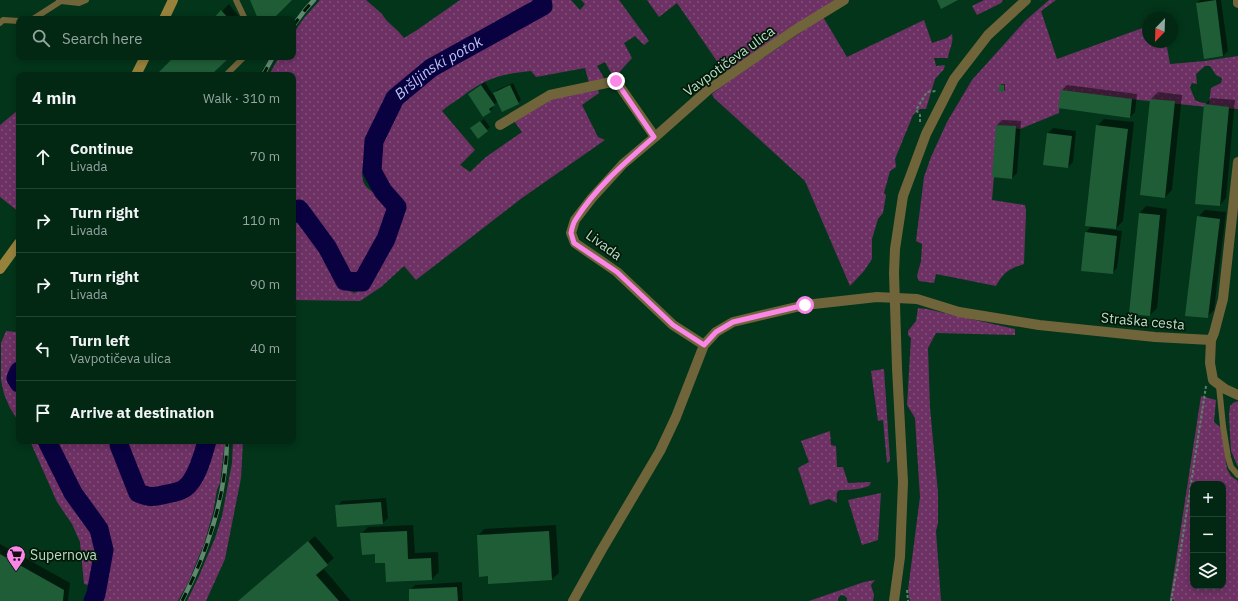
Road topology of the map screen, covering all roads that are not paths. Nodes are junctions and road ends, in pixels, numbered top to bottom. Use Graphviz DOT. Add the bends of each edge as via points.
graph roads {
  1 [pos="86,0"];
  2 [pos="174,0"];
  3 [pos="236,0"];
  4 [pos="844,0"];
  5 [pos="1026,0"];
  6 [pos="1238,0"];
  7 [pos="60,1"];
  8 [pos="1238,3"];
  9 [pos="38,16"];
  10 [pos="166,16"];
  11 [pos="244,16"];
  12 [pos="16,21"];
  13 [pos="0,23"];
  14 [pos="144,60"];
  15 [pos="241,60"];
  16 [pos="138,72"];
  17 [pos="229,72"];
  18 [pos="500,125"];
  19 [pos="654,137"];
  20 [pos="1238,162"];
  21 [pos="16,247"];
  22 [pos="0,269"];
  23 [pos="895,298"];
  24 [pos="1212,340"];
  25 [pos="704,345"];
  26 [pos="1219,386"];
  27 [pos="1238,395"];
  28 [pos="1238,475"];
  29 [pos="573,601"];
  30 [pos="894,601"];
  1 -- 7 [label="lane" via="79,3"];
  2 -- 10 [label="main road"];
  3 -- 11 [label="lane"];
  4 -- 19 [label="street, Vavpotičeva ulica" via="795,30 708,90"];
  5 -- 23 [label="street" via="988,35 954,79 926,134 904,196 895,249"];
  6 -- 8 [label="street"];
  7 -- 9 [label="lane"];
  12 -- 13 [label="lane" via="3,20"];
  14 -- 16 [label="main road"];
  15 -- 17 [label="lane"];
  18 -- 19 [label="street" via="550,95 616,81"];
  19 -- 25 [label="street, Livada" via="592,198 575,220 571,233 574,243 617,272 673,325"];
  20 -- 24 [label="street" via="1222,299"];
  21 -- 22 [label="main road"];
  23 -- 24 [label="street, Straška cesta" via="917,299 959,312 1038,325"];
  23 -- 25 [label="street" via="877,297 805,305 751,317 733,322 716,332"];
  23 -- 30 [label="street" via="896,368 903,482 900,557"];
  24 -- 26 [label="street" via="1210,363 1213,380"];
  25 -- 29 [label="street" via="660,451"];
  26 -- 27 [label="street"];
  26 -- 28 [label="lane" via="1228,457 1231,467"];
}
